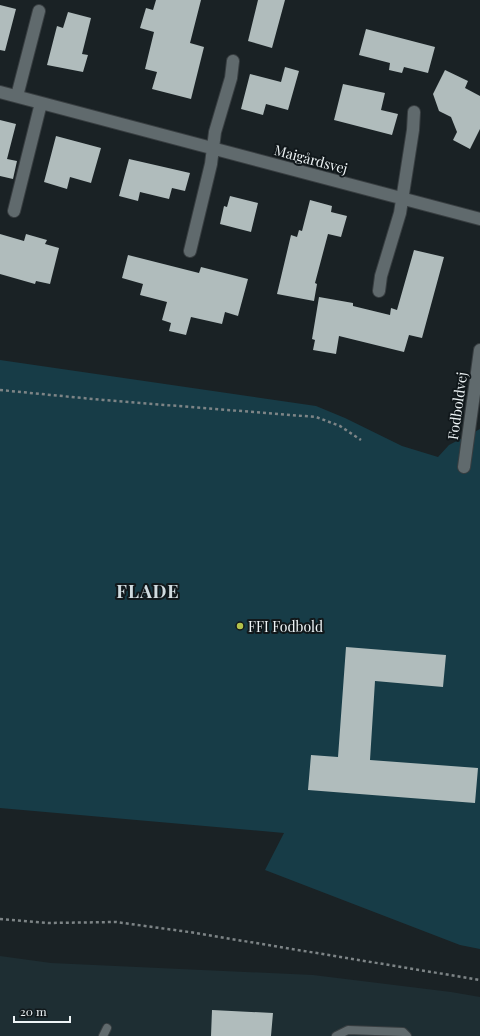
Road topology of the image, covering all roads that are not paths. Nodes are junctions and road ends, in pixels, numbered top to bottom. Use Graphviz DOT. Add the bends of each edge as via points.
graph roads {
  1 [pos="39,11"];
  2 [pos="233,61"];
  3 [pos="0,92"];
  4 [pos="17,96"];
  5 [pos="41,103"];
  6 [pos="414,112"];
  7 [pos="213,148"];
  8 [pos="402,198"];
  9 [pos="14,211"];
  10 [pos="480,219"];
  11 [pos="190,251"];
  12 [pos="379,291"];
  13 [pos="480,350"];
  14 [pos="464,467"];
  15 [pos="107,1028"];
  16 [pos="370,1033"];
  17 [pos="103,1036"];
  18 [pos="336,1036"];
  19 [pos="407,1036"];
  1 -- 4 [label="street"];
  2 -- 7 [label="street"];
  3 -- 4 [label="street, Maigårdsvej"];
  4 -- 5 [label="street, Maigårdsvej"];
  5 -- 7 [label="street, Maigårdsvej"];
  5 -- 9 [label="street"];
  6 -- 8 [label="street"];
  7 -- 8 [label="street, Maigårdsvej"];
  7 -- 11 [label="street"];
  8 -- 10 [label="street, Maigårdsvej"];
  8 -- 12 [label="street"];
  13 -- 14 [label="street, Fodboldvej"];
  15 -- 17 [label="lane"];
  16 -- 18 [label="lane" via="348,1030"];
  16 -- 19 [label="lane" via="403,1032"];
}
